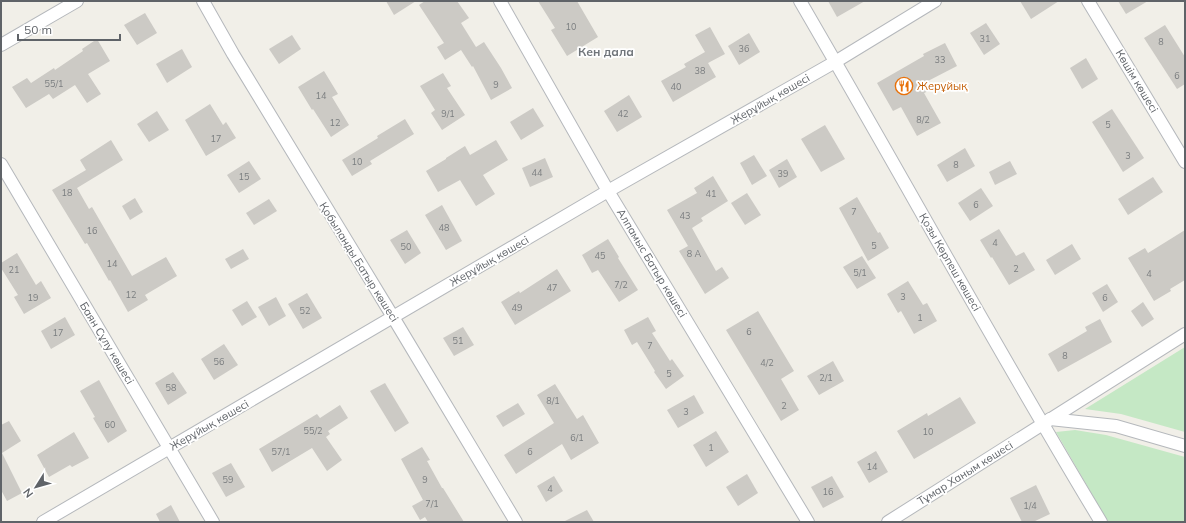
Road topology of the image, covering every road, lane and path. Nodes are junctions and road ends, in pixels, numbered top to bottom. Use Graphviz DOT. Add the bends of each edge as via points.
graph roads {
  1 [pos="77,1"];
  2 [pos="203,1"];
  3 [pos="500,1"];
  4 [pos="800,1"];
  5 [pos="935,1"];
  6 [pos="1088,1"];
  7 [pos="1,45"];
  8 [pos="835,62"];
  9 [pos="1185,162"];
  10 [pos="1,164"];
  11 [pos="608,191"];
  12 [pos="393,317"];
  13 [pos="1185,334"];
  14 [pos="1046,421"];
  15 [pos="1185,446"];
  16 [pos="170,448"];
  17 [pos="44,522"];
  18 [pos="213,522"];
  19 [pos="516,522"];
  20 [pos="808,522"];
  21 [pos="888,522"];
  22 [pos="1101,522"];
  1 -- 7 [label="street"];
  2 -- 12 [label="street, Қобыланды Батыр көшесі"];
  3 -- 11 [label="street, Алпамыс Батыр көшесі"];
  4 -- 8 [label="street, Қозы Көрпеш көшесі"];
  5 -- 8 [label="street, Жерұйық көшесі"];
  6 -- 9 [label="street, Көшім көшесі"];
  8 -- 11 [label="street, Жерұйық көшесі"];
  8 -- 14 [label="street, Қозы Көрпеш көшесі"];
  10 -- 16 [label="street, Баян Сұлу көшесі"];
  11 -- 12 [label="street, Жерұйық көшесі"];
  11 -- 20 [label="street, Алпамыс Батыр көшесі"];
  12 -- 16 [label="street, Жерұйық көшесі"];
  12 -- 19 [label="street, Қобыланды Батыр көшесі"];
  13 -- 14 [label="street, Тұмар Ханым көшесі"];
  14 -- 15 [label="street" via="1116,426"];
  14 -- 21 [label="street, Тұмар Ханым көшесі"];
  14 -- 22 [label="street, Қозы Көрпеш көшесі"];
  16 -- 17 [label="street, Жерұйық көшесі"];
  16 -- 18 [label="street, Баян Сұлу көшесі"];
}
